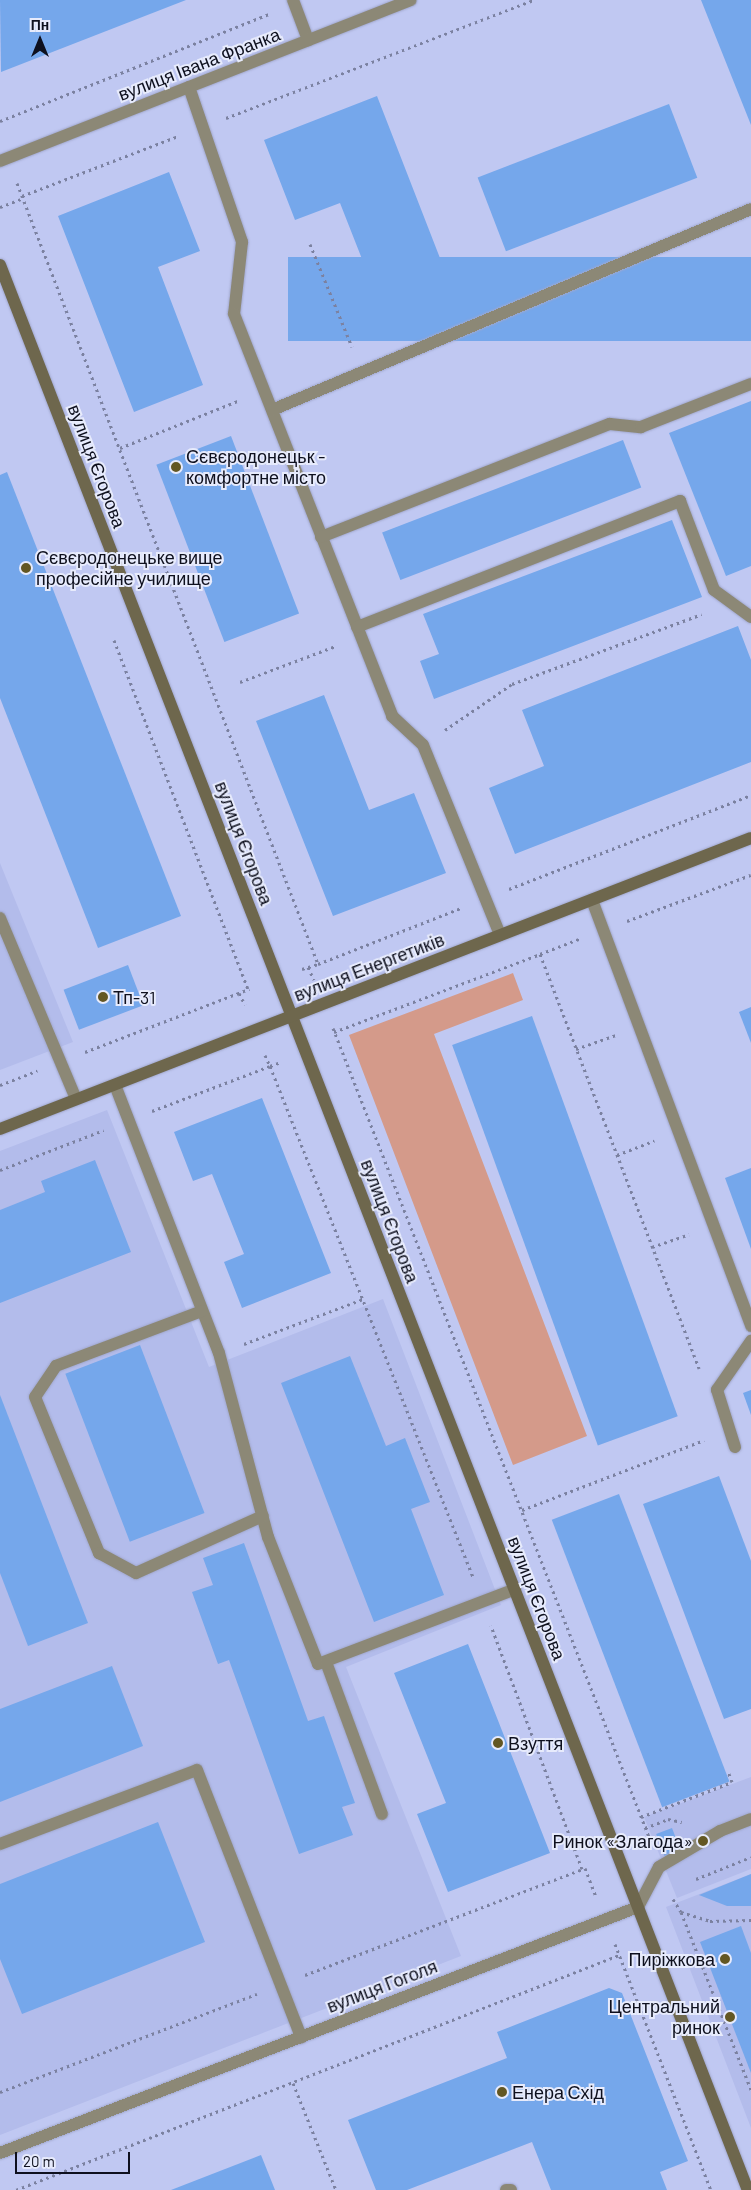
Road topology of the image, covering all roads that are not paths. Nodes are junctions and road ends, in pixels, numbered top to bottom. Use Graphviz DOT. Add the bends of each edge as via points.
graph roads {
  1 [pos="411,0"];
  2 [pos="294,2"];
  3 [pos="308,40"];
  4 [pos="189,87"];
  5 [pos="0,161"];
  6 [pos="751,209"];
  7 [pos="0,264"];
  8 [pos="751,384"];
  9 [pos="272,410"];
  10 [pos="321,537"];
  11 [pos="751,616"];
  12 [pos="359,632"];
  13 [pos="751,838"];
  14 [pos="592,900"];
  15 [pos="0,918"];
  16 [pos="500,936"];
  17 [pos="292,1016"];
  18 [pos="115,1085"];
  19 [pos="76,1100"];
  20 [pos="0,1129"];
  21 [pos="202,1311"];
  22 [pos="751,1326"];
  23 [pos="751,1341"];
  24 [pos="735,1447"];
  25 [pos="263,1516"];
  26 [pos="514,1589"];
  27 [pos="326,1662"];
  28 [pos="382,1814"];
  29 [pos="751,1819"];
  30 [pos="0,1844"];
  31 [pos="638,1906"];
  32 [pos="301,2036"];
  33 [pos="0,2153"];
  34 [pos="506,2190"];
  35 [pos="511,2190"];
  36 [pos="748,2190"];
  1 -- 3 [label="street, вулиця Івана Франка"];
  2 -- 3 [label="street"];
  3 -- 4 [label="street, вулиця Івана Франка"];
  4 -- 5 [label="street, вулиця Івана Франка"];
  4 -- 9 [label="street" via="242,242 234,314"];
  6 -- 9 [label="street"];
  7 -- 17 [label="street, вулиця Єгорова"];
  8 -- 10 [label="street" via="641,427 610,424"];
  9 -- 10 [label="street"];
  10 -- 12 [label="street"];
  11 -- 12 [label="street" via="714,590 680,501"];
  12 -- 16 [label="street" via="392,716 423,745"];
  13 -- 14 [label="street, вулиця Енергетиків"];
  14 -- 16 [label="street, вулиця Енергетиків"];
  14 -- 22 [label="street"];
  15 -- 19 [label="street"];
  16 -- 17 [label="street, вулиця Енергетиків"];
  17 -- 18 [label="street, вулиця Енергетиків"];
  17 -- 26 [label="street, вулиця Єгорова"];
  18 -- 19 [label="street, вулиця Енергетиків"];
  18 -- 21 [label="street"];
  19 -- 20 [label="street, вулиця Енергетиків"];
  21 -- 25 [label="street" via="219,1353"];
  21 -- 25 [label="street" via="56,1366 35,1397 99,1553 136,1574"];
  23 -- 24 [label="street" via="717,1390"];
  25 -- 27 [label="street" via="268,1537 318,1664"];
  26 -- 27 [label="street"];
  26 -- 31 [label="street, вулиця Єгорова"];
  27 -- 28 [label="street"];
  29 -- 31 [label="street" via="720,1831 659,1867"];
  30 -- 32 [label="street" via="197,1770"];
  31 -- 32 [label="street, вулиця Гоголя"];
  31 -- 36 [label="street, вулиця Єгорова"];
  32 -- 33 [label="street, вулиця Гоголя"];
  34 -- 35 [label="street"];
}
